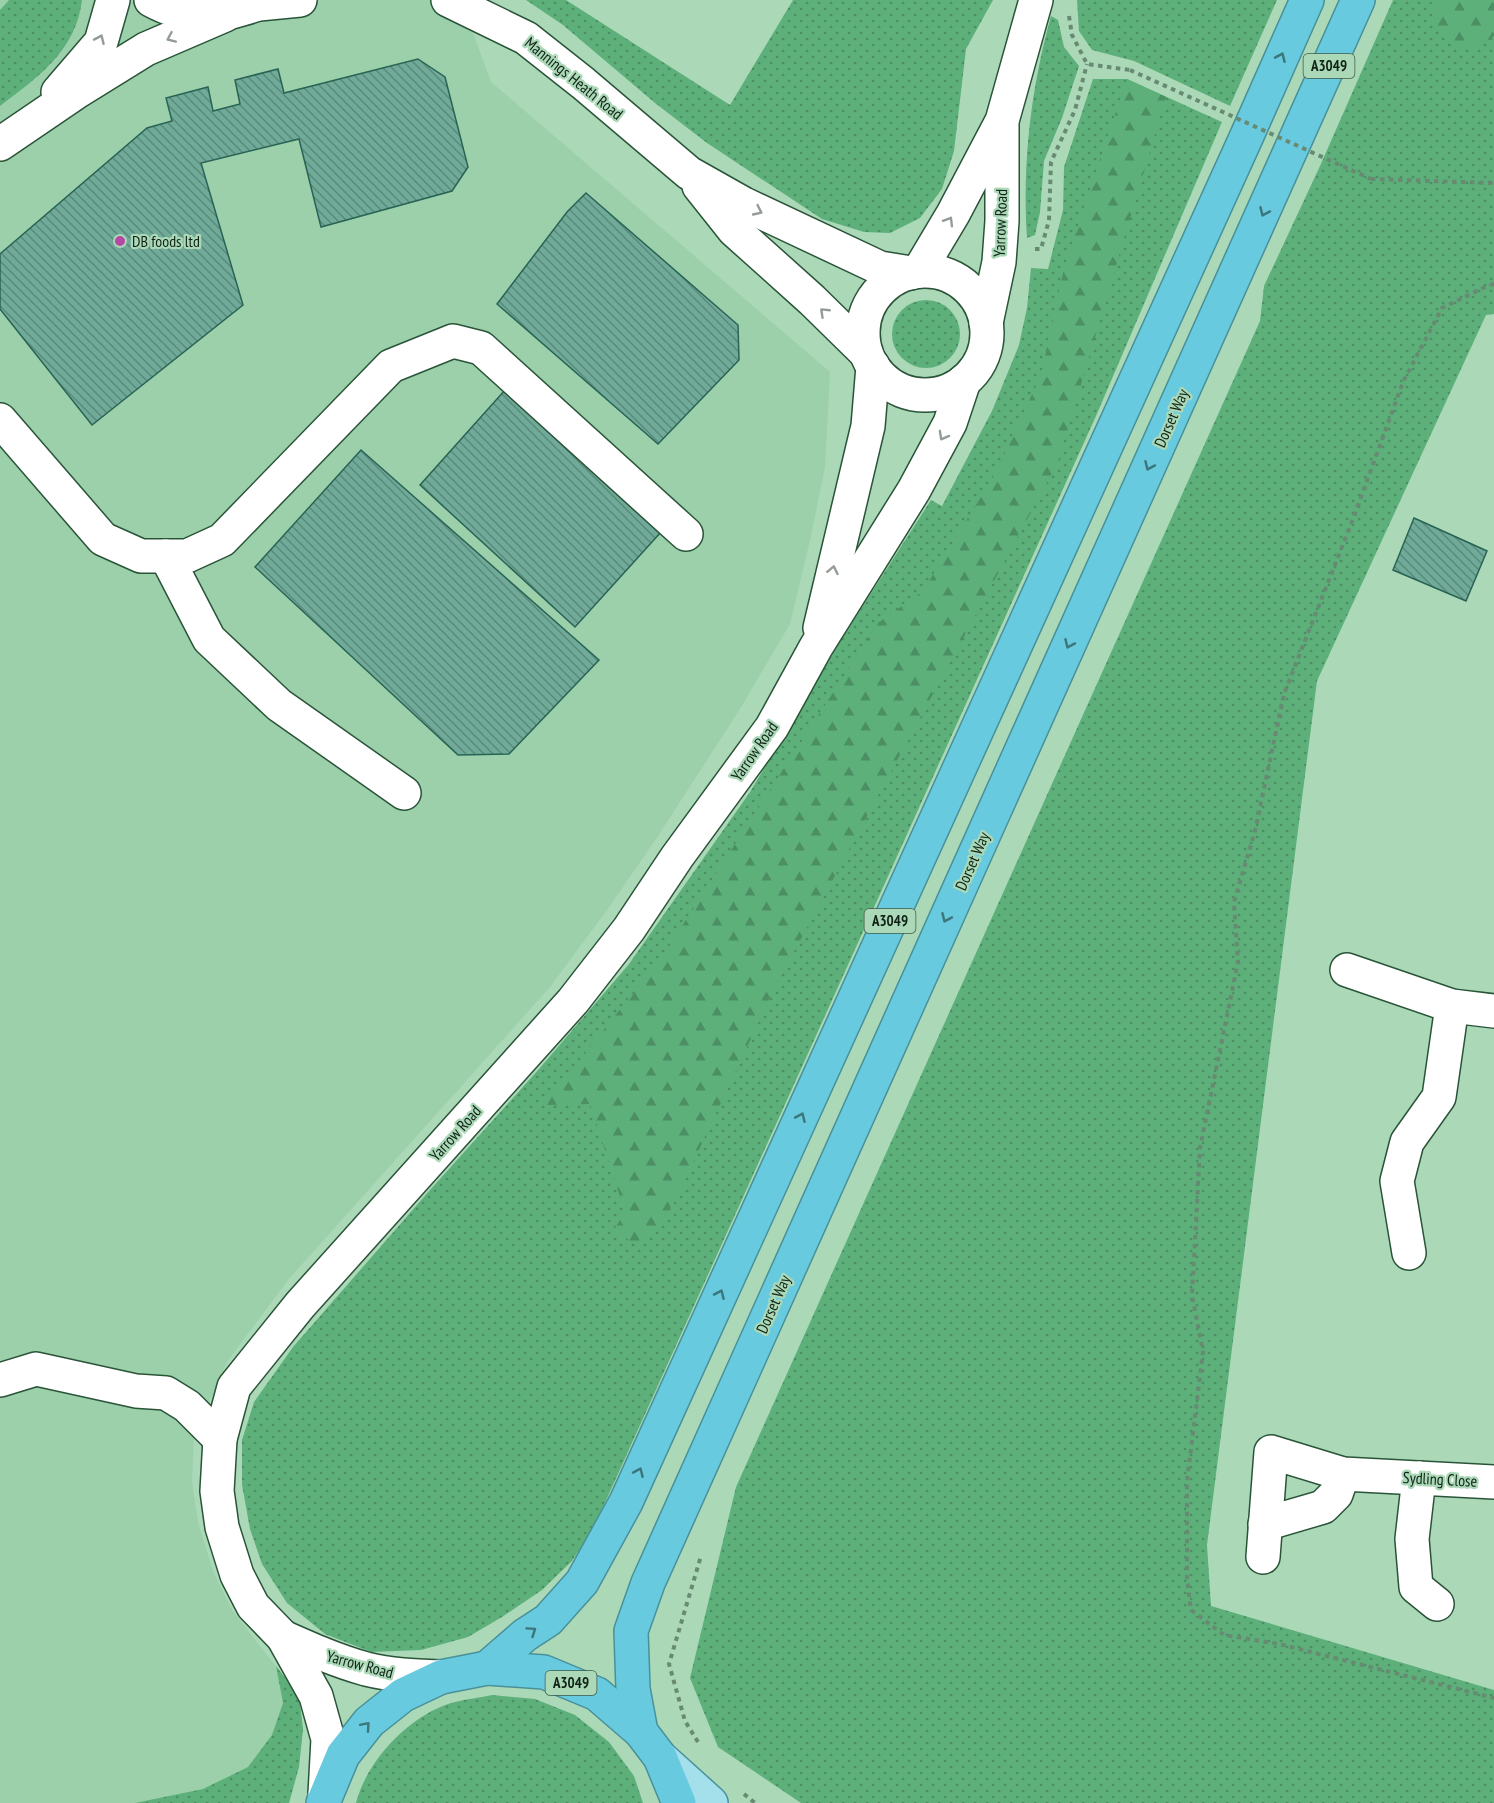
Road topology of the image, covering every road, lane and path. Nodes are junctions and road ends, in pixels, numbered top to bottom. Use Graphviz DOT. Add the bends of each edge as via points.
graph roads {
  1 [pos="112,0"];
  2 [pos="151,0"];
  3 [pos="300,0"];
  4 [pos="448,0"];
  5 [pos="1036,0"];
  6 [pos="1307,0"];
  7 [pos="1358,0"];
  8 [pos="261,2"];
  9 [pos="1068,12"];
  10 [pos="225,15"];
  11 [pos="1088,64"];
  12 [pos="39,117"];
  13 [pos="1002,122"];
  14 [pos="0,144"];
  15 [pos="689,172"];
  16 [pos="1494,183"];
  17 [pos="1000,246"];
  18 [pos="915,272"];
  19 [pos="1494,285"];
  20 [pos="986,323"];
  21 [pos="870,359"];
  22 [pos="964,381"];
  23 [pos="0,420"];
  24 [pos="686,534"];
  25 [pos="166,556"];
  26 [pos="816,647"];
  27 [pos="404,793"];
  28 [pos="1347,970"];
  29 [pos="1452,1006"];
  30 [pos="1494,1011"];
  31 [pos="1409,1253"];
  32 [pos="0,1380"];
  33 [pos="220,1440"];
  34 [pos="1342,1474"];
  35 [pos="1419,1478"];
  36 [pos="1494,1482"];
  37 [pos="1265,1524"];
  38 [pos="1263,1557"];
  39 [pos="1437,1604"];
  40 [pos="283,1637"];
  41 [pos="487,1668"];
  42 [pos="441,1677"];
  43 [pos="1494,1698"];
  44 [pos="650,1744"];
  45 [pos="324,1798"];
  46 [pos="679,1803"];
  47 [pos="711,1803"];
  12 -- 1 [label="street, one-way" via="101,42"];
  2 -- 10 [label="street" via="167,9 195,15"];
  3 -- 8 [label="street"];
  4 -- 15 [label="street, Mannings Heath Road" via="526,38"];
  5 -- 13 [label="street, Yarrow Road"];
  41 -- 6 [label="highway, A3049, one-way" via="548,1620 582,1582 626,1502"];
  7 -- 44 [label="highway, Dorset Way / A3049, one-way" via="648,1583 631,1631 633,1689"];
  8 -- 10 [label="street"];
  9 -- 11 [label="path" via="1072,35"];
  10 -- 12 [label="street, one-way" via="146,50"];
  11 -- 16 [label="path, bridge" via="1130,70 1371,179"];
  11 -- 17 [label="path" via="1075,110 1051,162 1049,220 1041,249"];
  12 -- 14 [label="street"];
  13 -- 17 [label="street, Yarrow Road"];
  18 -- 13 [label="street, Yarrow Road, one-way" via="953,214"];
  15 -- 18 [label="street, Mannings Heath Road, one-way" via="744,204 880,268"];
  21 -- 15 [label="street, Mannings Heath Road, one-way" via="734,230"];
  17 -- 20 [label="street, Yarrow Road"];
  18 -- 20 [label="street" via="938,272 955,279 981,305"];
  18 -- 21 [label="street" via="895,279 871,303 863,336"];
  19 -- 43 [label="path" via="1442,308 1403,382 1284,694 1255,831 1234,902 1238,962 1200,1148 1192,1295 1203,1352 1187,1481 1187,1579 1191,1610 1224,1635 1279,1644"];
  20 -- 22 [label="street" via="983,355"];
  21 -- 22 [label="street" via="887,382 905,391 946,391"];
  26 -- 21 [label="street, Yarrow Road, one-way" via="868,426"];
  22 -- 26 [label="street, Yarrow Road, one-way" via="950,423 914,490"];
  23 -- 25 [label="street" via="103,539 141,556"];
  24 -- 25 [label="street" via="481,348 453,341 392,366 222,540 187,556"];
  25 -- 27 [label="street" via="209,639 279,705"];
  26 -- 33 [label="street, Yarrow Road" via="772,727 629,929 573,1001 300,1305 234,1387"];
  28 -- 29 [label="street"];
  29 -- 30 [label="street"];
  29 -- 31 [label="street" via="1439,1097 1407,1142 1397,1181"];
  32 -- 33 [label="street" via="36,1369 136,1391 165,1392 187,1406"];
  33 -- 40 [label="street, Yarrow Road" via="217,1491 222,1527 237,1575 253,1606"];
  34 -- 35 [label="street, Sydling Close"];
  34 -- 37 [label="street" via="1336,1494 1323,1506"];
  34 -- 37 [label="street, Sydling Close" via="1270,1452"];
  35 -- 36 [label="street, Sydling Close"];
  35 -- 39 [label="street" via="1412,1539 1416,1587"];
  37 -- 38 [label="street"];
  40 -- 42 [label="street, Yarrow Road" via="368,1669"];
  40 -- 45 [label="street, Yarrow Road" via="316,1696 328,1739"];
  41 -- 42 [label="highway, A3049"];
  41 -- 44 [label="highway, A3049" via="544,1672 597,1694"];
  45 -- 42 [label="highway, A3049, one-way" via="343,1755 369,1722 403,1695"];
  44 -- 46 [label="highway, A3049"];
  44 -- 47 [label="main road"];
}
